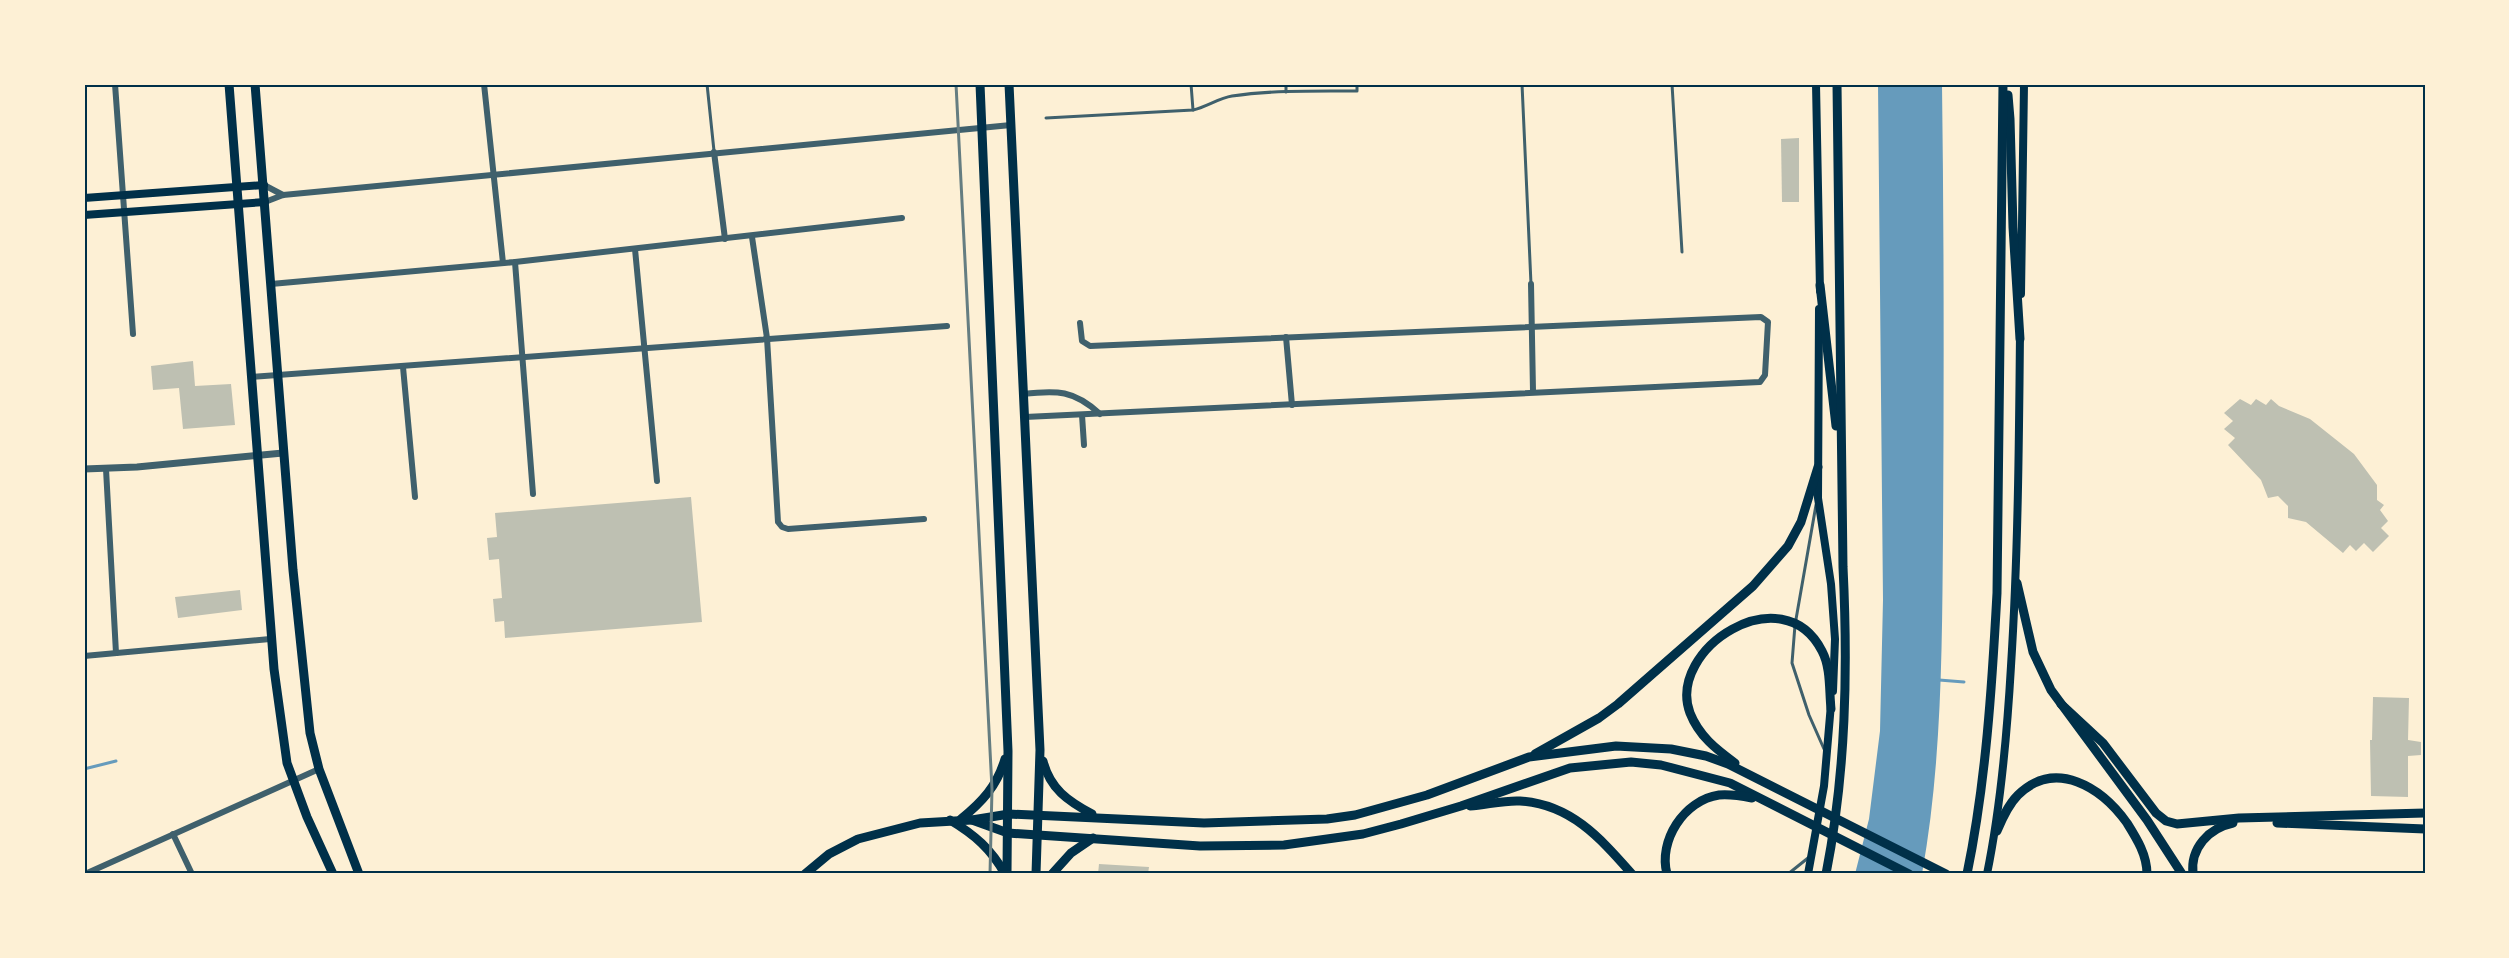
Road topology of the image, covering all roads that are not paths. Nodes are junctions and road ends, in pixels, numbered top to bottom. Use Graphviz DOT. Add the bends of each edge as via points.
graph roads {
  1 [pos="115,84"];
  2 [pos="229,84"];
  3 [pos="255,84"];
  4 [pos="484,84"];
  5 [pos="707,84"];
  6 [pos="980,84"];
  7 [pos="1009,84"];
  8 [pos="1191,84"];
  9 [pos="1286,84"];
  10 [pos="1357,84"];
  11 [pos="1522,84"];
  12 [pos="1672,84"];
  13 [pos="1816,84"];
  14 [pos="1838,84"];
  15 [pos="2005,84"];
  16 [pos="2024,84"];
  17 [pos="1286,92"];
  18 [pos="1193,110"];
  19 [pos="1046,118"];
  20 [pos="1011,125"];
  21 [pos="981,128"];
  22 [pos="714,152"];
  23 [pos="495,175"];
  24 [pos="264,185"];
  25 [pos="237,187"];
  26 [pos="124,195"];
  27 [pos="283,195"];
  28 [pos="84,198"];
  29 [pos="265,202"];
  30 [pos="238,205"];
  31 [pos="124,212"];
  32 [pos="84,215"];
  33 [pos="902,218"];
  34 [pos="752,237"];
  35 [pos="725,239"];
  36 [pos="635,249"];
  37 [pos="1682,252"];
  38 [pos="515,262"];
  39 [pos="503,263"];
  40 [pos="271,284"];
  41 [pos="1531,284"];
  42 [pos="1820,285"];
  43 [pos="1080,323"];
  44 [pos="948,326"];
  45 [pos="1532,327"];
  46 [pos="133,334"];
  47 [pos="767,338"];
  48 [pos="1286,338"];
  49 [pos="2020,339"];
  50 [pos="646,348"];
  51 [pos="523,359"];
  52 [pos="403,367"];
  53 [pos="279,376"];
  54 [pos="252,377"];
  55 [pos="1533,391"];
  56 [pos="1023,394"];
  57 [pos="1292,405"];
  58 [pos="1100,414"];
  59 [pos="1082,415"];
  60 [pos="1025,417"];
  61 [pos="1084,445"];
  62 [pos="283,453"];
  63 [pos="259,457"];
  64 [pos="1818,467"];
  65 [pos="84,469"];
  66 [pos="106,469"];
  67 [pos="1842,473"];
  68 [pos="657,481"];
  69 [pos="533,494"];
  70 [pos="415,497"];
  71 [pos="1818,498"];
  72 [pos="924,519"];
  73 [pos="2016,583"];
  74 [pos="1795,625"];
  75 [pos="270,639"];
  76 [pos="116,653"];
  77 [pos="84,656"];
  78 [pos="2061,705"];
  79 [pos="1831,709"];
  80 [pos="1040,750"];
  81 [pos="1008,751"];
  82 [pos="1529,757"];
  83 [pos="1827,757"];
  84 [pos="319,769"];
  85 [pos="1752,776"];
  86 [pos="292,779"];
  87 [pos="1763,800"];
  88 [pos="1461,806"];
  89 [pos="2425,813"];
  90 [pos="1009,814"];
  91 [pos="1038,814"];
  92 [pos="1097,817"];
  93 [pos="961,819"];
  94 [pos="950,820"];
  95 [pos="972,820"];
  96 [pos="2425,829"];
  97 [pos="1996,831"];
  98 [pos="1008,833"];
  99 [pos="173,834"];
  100 [pos="1038,834"];
  101 [pos="1093,838"];
  102 [pos="1812,855"];
  103 [pos="85,874"];
  104 [pos="192,874"];
  105 [pos="333,874"];
  106 [pos="359,874"];
  107 [pos="805,874"];
  108 [pos="1006,874"];
  109 [pos="1036,874"];
  110 [pos="1052,874"];
  111 [pos="1632,874"];
  112 [pos="1667,874"];
  113 [pos="1788,874"];
  114 [pos="1808,874"];
  115 [pos="1826,874"];
  116 [pos="1909,874"];
  117 [pos="1946,874"];
  118 [pos="1967,874"];
  119 [pos="1987,874"];
  120 [pos="2147,874"];
  121 [pos="2182,874"];
  122 [pos="2193,874"];
  1 -- 26 [label="street"];
  2 -- 25 [label="main road"];
  3 -- 24 [label="main road"];
  4 -- 23 [label="street"];
  5 -- 22 [label="lane"];
  6 -- 21 [label="main road"];
  7 -- 20 [label="main road"];
  8 -- 18 [label="lane"];
  9 -- 17 [label="lane"];
  10 -- 17 [label="lane" via="1357,91"];
  11 -- 41 [label="lane"];
  12 -- 37 [label="lane"];
  13 -- 42 [label="main road"];
  14 -- 67 [label="main road"];
  15 -- 49 [label="main road"];
  15 -- 118 [label="main road" via="1997,593 1986,739"];
  16 -- 49 [label="main road"];
  17 -- 18 [label="lane" via="1229,96"];
  18 -- 19 [label="lane"];
  20 -- 21 [label="street"];
  20 -- 56 [label="main road"];
  21 -- 22 [label="street"];
  21 -- 81 [label="main road"];
  22 -- 23 [label="street"];
  22 -- 35 [label="street"];
  23 -- 27 [label="street"];
  23 -- 39 [label="street"];
  24 -- 25 [label="main road"];
  24 -- 27 [label="street"];
  24 -- 29 [label="main road"];
  25 -- 26 [label="main road"];
  25 -- 30 [label="main road"];
  26 -- 28 [label="main road"];
  26 -- 31 [label="street"];
  27 -- 29 [label="street"];
  29 -- 30 [label="main road"];
  29 -- 40 [label="main road"];
  30 -- 31 [label="main road"];
  30 -- 54 [label="main road"];
  31 -- 32 [label="main road"];
  31 -- 46 [label="street"];
  33 -- 34 [label="street"];
  34 -- 35 [label="street"];
  34 -- 47 [label="street"];
  35 -- 36 [label="street"];
  36 -- 38 [label="street"];
  36 -- 50 [label="street"];
  38 -- 39 [label="street"];
  38 -- 51 [label="street"];
  39 -- 40 [label="street"];
  40 -- 53 [label="main road"];
  41 -- 45 [label="street"];
  42 -- 64 [label="main road"];
  42 -- 67 [label="main road"];
  43 -- 48 [label="street" via="1082,341 1090,346"];
  44 -- 47 [label="street"];
  45 -- 48 [label="street"];
  45 -- 55 [label="street"];
  45 -- 55 [label="street" via="1761,317 1768,322 1765,375 1760,382"];
  47 -- 50 [label="street"];
  47 -- 72 [label="street" via="778,522 782,527"];
  48 -- 57 [label="street"];
  49 -- 73 [label="main road"];
  50 -- 51 [label="street"];
  50 -- 68 [label="street"];
  51 -- 52 [label="street"];
  51 -- 69 [label="street"];
  52 -- 53 [label="street"];
  52 -- 70 [label="street"];
  53 -- 54 [label="street"];
  53 -- 62 [label="main road"];
  54 -- 63 [label="main road"];
  55 -- 57 [label="street"];
  56 -- 58 [label="street" via="1070,393"];
  56 -- 60 [label="main road"];
  57 -- 58 [label="street"];
  58 -- 59 [label="street"];
  59 -- 60 [label="street"];
  59 -- 61 [label="street"];
  60 -- 80 [label="main road"];
  62 -- 63 [label="street"];
  62 -- 84 [label="main road" via="310,733"];
  63 -- 66 [label="street"];
  63 -- 75 [label="main road"];
  64 -- 71 [label="main road"];
  64 -- 82 [label="main road" via="1788,546 1753,586 1618,704"];
  65 -- 66 [label="street"];
  66 -- 76 [label="street"];
  67 -- 115 [label="main road" via="1845,715 1842,769"];
  71 -- 74 [label="lane"];
  71 -- 79 [label="main road" via="1831,584"];
  73 -- 78 [label="main road" via="2033,652"];
  73 -- 97 [label="main road"];
  74 -- 79 [label="main road" via="1807,632 1822,652"];
  74 -- 83 [label="lane" via="1794,673"];
  74 -- 85 [label="main road" via="1759,618 1725,633 1700,658 1687,690 1690,713 1704,737"];
  75 -- 76 [label="street"];
  75 -- 86 [label="main road"];
  76 -- 77 [label="street"];
  78 -- 89 [label="main road" via="2103,742 2166,822"];
  78 -- 121 [label="main road"];
  79 -- 83 [label="main road"];
  80 -- 91 [label="main road"];
  80 -- 92 [label="main road" via="1047,775 1064,799"];
  81 -- 90 [label="main road"];
  81 -- 93 [label="main road" via="992,789"];
  82 -- 85 [label="main road" via="1616,746 1646,747 1706,756"];
  82 -- 92 [label="main road" via="1427,795 1336,818 1204,823"];
  83 -- 102 [label="main road"];
  84 -- 86 [label="street"];
  84 -- 106 [label="main road"];
  85 -- 117 [label="main road"];
  86 -- 99 [label="street"];
  86 -- 105 [label="main road"];
  87 -- 88 [label="main road" via="1730,783 1690,771 1631,762 1570,768"];
  87 -- 112 [label="main road" via="1720,795 1696,805 1671,833 1664,860"];
  87 -- 116 [label="main road"];
  88 -- 101 [label="main road" via="1362,834 1284,845 1200,846"];
  88 -- 111 [label="main road" via="1518,801 1557,808 1590,830"];
  90 -- 91 [label="main road"];
  90 -- 95 [label="main road"];
  90 -- 98 [label="main road"];
  91 -- 92 [label="main road"];
  91 -- 100 [label="main road"];
  93 -- 94 [label="main road"];
  93 -- 95 [label="main road"];
  94 -- 107 [label="main road" via="901,827 858,839 829,854"];
  94 -- 108 [label="main road" via="982,841"];
  95 -- 98 [label="main road"];
  96 -- 122 [label="main road" via="2239,822 2212,831 2202,841 2194,854"];
  97 -- 119 [label="main road"];
  97 -- 120 [label="main road" via="2013,801 2026,789 2050,779 2076,780 2097,791 2123,818 2143,850"];
  98 -- 100 [label="main road"];
  98 -- 108 [label="main road"];
  99 -- 103 [label="street"];
  99 -- 104 [label="street"];
  100 -- 101 [label="main road"];
  100 -- 109 [label="main road"];
  101 -- 110 [label="main road" via="1071,853"];
  102 -- 113 [label="lane"];
  102 -- 114 [label="main road"];
}
